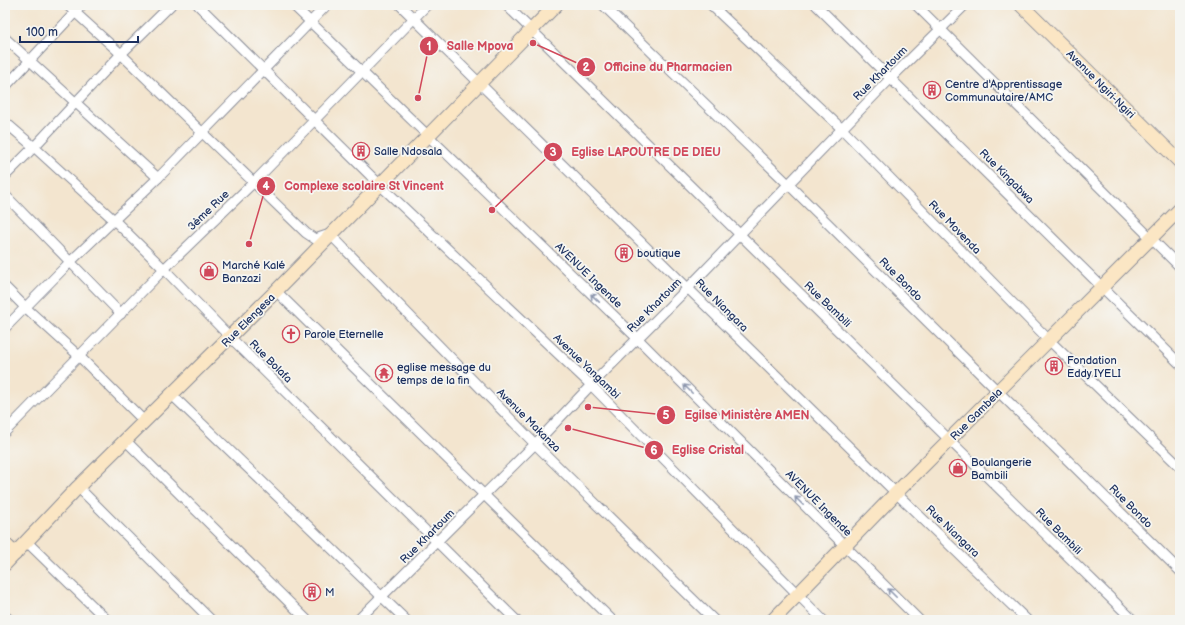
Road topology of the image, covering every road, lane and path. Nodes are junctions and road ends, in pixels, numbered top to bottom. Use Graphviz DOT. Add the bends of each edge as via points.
graph roads {
  1 [pos="67,5"];
  2 [pos="82,5"];
  3 [pos="172,5"];
  4 [pos="198,5"];
  5 [pos="293,5"];
  6 [pos="327,5"];
  7 [pos="400,5"];
  8 [pos="427,5"];
  9 [pos="506,5"];
  10 [pos="556,5"];
  11 [pos="603,5"];
  12 [pos="711,5"];
  13 [pos="816,5"];
  14 [pos="916,5"];
  15 [pos="965,5"];
  16 [pos="1021,5"];
  17 [pos="75,13"];
  18 [pos="414,18"];
  19 [pos="310,22"];
  20 [pos="531,30"];
  21 [pos="941,30"];
  22 [pos="5,38"];
  23 [pos="122,54"];
  24 [pos="30,62"];
  25 [pos="263,69"];
  26 [pos="362,72"];
  27 [pos="891,78"];
  28 [pos="480,82"];
  29 [pos="5,87"];
  30 [pos="75,103"];
  31 [pos="314,120"];
  32 [pos="5,122"];
  33 [pos="842,129"];
  34 [pos="201,133"];
  35 [pos="427,135"];
  36 [pos="34,147"];
  37 [pos="1180,162"];
  38 [pos="5,176"];
  39 [pos="158,178"];
  40 [pos="254,182"];
  41 [pos="788,184"];
  42 [pos="380,185"];
  43 [pos="5,195"];
  44 [pos="1180,209"];
  45 [pos="114,220"];
  46 [pos="330,234"];
  47 [pos="740,234"];
  48 [pos="1151,238"];
  49 [pos="70,262"];
  50 [pos="1180,266"];
  51 [pos="164,269"];
  52 [pos="5,287"];
  53 [pos="1102,287"];
  54 [pos="688,288"];
  55 [pos="276,291"];
  56 [pos="25,307"];
  57 [pos="121,314"];
  58 [pos="5,328"];
  59 [pos="230,337"];
  60 [pos="638,339"];
  61 [pos="1049,340"];
  62 [pos="79,356"];
  63 [pos="1180,364"];
  64 [pos="591,385"];
  65 [pos="998,392"];
  66 [pos="172,395"];
  67 [pos="145,422"];
  68 [pos="5,432"];
  69 [pos="950,440"];
  70 [pos="126,441"];
  71 [pos="535,444"];
  72 [pos="1180,467"];
  73 [pos="78,487"];
  74 [pos="896,493"];
  75 [pos="485,494"];
  76 [pos="27,542"];
  77 [pos="437,542"];
  78 [pos="5,544"];
  79 [pos="844,546"];
  80 [pos="15,554"];
  81 [pos="5,564"];
  82 [pos="1180,571"];
  83 [pos="797,595"];
  84 [pos="383,597"];
  85 [pos="5,616"];
  86 [pos="10,620"];
  87 [pos="107,620"];
  88 [pos="211,620"];
  89 [pos="307,620"];
  90 [pos="358,620"];
  91 [pos="406,620"];
  92 [pos="516,620"];
  93 [pos="612,620"];
  94 [pos="714,620"];
  95 [pos="773,620"];
  96 [pos="823,620"];
  97 [pos="919,620"];
  98 [pos="1027,620"];
  99 [pos="1133,620"];
  1 -- 17 [label="street"];
  2 -- 17 [label="street"];
  3 -- 23 [label="street"];
  4 -- 25 [label="street, Avenue Yangambi"];
  5 -- 19 [label="street, AVENUE Ingende"];
  6 -- 19 [label="street"];
  7 -- 18 [label="street, Rue Niangara"];
  8 -- 18 [label="street, 3ème Rue"];
  9 -- 20 [label="street, Rue Bambili"];
  10 -- 20 [label="street, Rue Elengesa"];
  11 -- 41 [label="street, Rue Bondo"];
  12 -- 33 [label="street, Rue Movenda"];
  13 -- 27 [label="street, Rue Kingabwa"];
  14 -- 21 [label="street"];
  15 -- 21 [label="street, Rue Khartoum"];
  16 -- 37 [label="street, Avenue Ngiri-Ngiri"];
  17 -- 23 [label="street"];
  17 -- 24 [label="street"];
  18 -- 26 [label="street, 3ème Rue"];
  18 -- 28 [label="street, Rue Niangara"];
  19 -- 25 [label="street"];
  19 -- 26 [label="street, AVENUE Ingende"];
  20 -- 28 [label="street, Rue Elengesa"];
  20 -- 47 [label="street, Rue Bambili"];
  21 -- 27 [label="street, Rue Khartoum"];
  21 -- 48 [label="street"];
  22 -- 24 [label="street"];
  23 -- 30 [label="street"];
  23 -- 34 [label="street"];
  24 -- 29 [label="street"];
  24 -- 30 [label="street"];
  25 -- 31 [label="street, Avenue Yangambi"];
  25 -- 34 [label="street"];
  26 -- 31 [label="street, 3ème Rue"];
  26 -- 35 [label="street, AVENUE Ingende"];
  27 -- 33 [label="street, Rue Khartoum"];
  27 -- 53 [label="street, Rue Kingabwa"];
  28 -- 35 [label="street, Rue Elengesa"];
  28 -- 54 [label="street, Rue Niangara"];
  30 -- 36 [label="street"];
  30 -- 39 [label="street"];
  31 -- 40 [label="street, 3ème Rue"];
  31 -- 42 [label="street, Avenue Yangambi"];
  32 -- 36 [label="street, Rue Bolafa"];
  33 -- 41 [label="street, Rue Khartoum"];
  33 -- 61 [label="street, Rue Movenda"];
  34 -- 39 [label="street"];
  34 -- 40 [label="street"];
  35 -- 42 [label="street, Rue Elengesa"];
  60 -- 35 [label="street, AVENUE Ingende, one-way"];
  36 -- 38 [label="street"];
  36 -- 45 [label="street, Rue Bolafa"];
  39 -- 45 [label="street"];
  40 -- 46 [label="street" via="306,233 316,239"];
  40 -- 51 [label="street, 3ème Rue"];
  41 -- 47 [label="street, Rue Khartoum"];
  41 -- 65 [label="street, Rue Bondo"];
  42 -- 46 [label="street, Rue Elengesa"];
  42 -- 64 [label="street, Avenue Yangambi"];
  43 -- 49 [label="street"];
  44 -- 48 [label="street, Rue Gambela"];
  45 -- 49 [label="street"];
  45 -- 51 [label="street, Rue Bolafa"];
  46 -- 55 [label="street, Rue Elengesa"];
  46 -- 71 [label="street, Avenue Makanza"];
  47 -- 54 [label="street, Rue Khartoum"];
  47 -- 69 [label="street, Rue Bambili"];
  48 -- 50 [label="street"];
  48 -- 53 [label="street, Rue Gambela"];
  49 -- 56 [label="street"];
  49 -- 57 [label="street"];
  51 -- 57 [label="street, 3ème Rue"];
  51 -- 59 [label="street, Rue Bolafa"];
  52 -- 56 [label="street"];
  53 -- 61 [label="street, Rue Gambela"];
  53 -- 63 [label="street, Rue Kingabwa"];
  54 -- 60 [label="street, Rue Khartoum"];
  54 -- 74 [label="street, Rue Niangara"];
  55 -- 59 [label="street, Rue Elengesa"];
  55 -- 75 [label="street"];
  56 -- 58 [label="street"];
  56 -- 62 [label="street"];
  57 -- 62 [label="street, 3ème Rue"];
  59 -- 66 [label="street, Rue Elengesa"];
  59 -- 77 [label="street, Rue Bolafa"];
  60 -- 64 [label="street, Rue Khartoum"];
  79 -- 60 [label="street, AVENUE Ingende, one-way"];
  61 -- 65 [label="street, Rue Gambela"];
  61 -- 72 [label="street, Rue Movenda"];
  62 -- 67 [label="street"];
  62 -- 68 [label="street, 3ème Rue"];
  64 -- 71 [label="street, Rue Khartoum"];
  64 -- 83 [label="street, Avenue Yangambi"];
  65 -- 69 [label="street, Rue Gambela"];
  65 -- 82 [label="street, Rue Bondo"];
  66 -- 67 [label="street, Rue Elengesa"];
  66 -- 84 [label="street"];
  67 -- 70 [label="street, Rue Elengesa"];
  69 -- 74 [label="street, Rue Gambela"];
  69 -- 99 [label="street, Rue Bambili"];
  70 -- 73 [label="street, Rue Elengesa"];
  70 -- 89 [label="street"];
  71 -- 75 [label="street, Rue Khartoum"];
  71 -- 94 [label="street, Avenue Makanza"];
  73 -- 76 [label="street, Rue Elengesa"];
  73 -- 88 [label="street"];
  74 -- 79 [label="street, Rue Gambela"];
  74 -- 98 [label="street, Rue Niangara"];
  75 -- 77 [label="street, Rue Khartoum"];
  75 -- 93 [label="street"];
  76 -- 80 [label="street, Rue Elengesa"];
  76 -- 87 [label="street"];
  77 -- 84 [label="street, Rue Khartoum"];
  77 -- 92 [label="street, Rue Bolafa"];
  78 -- 80 [label="street"];
  79 -- 83 [label="street, Rue Gambela"];
  97 -- 79 [label="street, AVENUE Ingende, one-way"];
  80 -- 81 [label="street, Rue Elengesa"];
  83 -- 95 [label="street, Rue Gambela"];
  83 -- 96 [label="street, Avenue Yangambi"];
  84 -- 90 [label="street, Rue Khartoum"];
  84 -- 91 [label="street"];
  85 -- 86 [label="street"];
}
